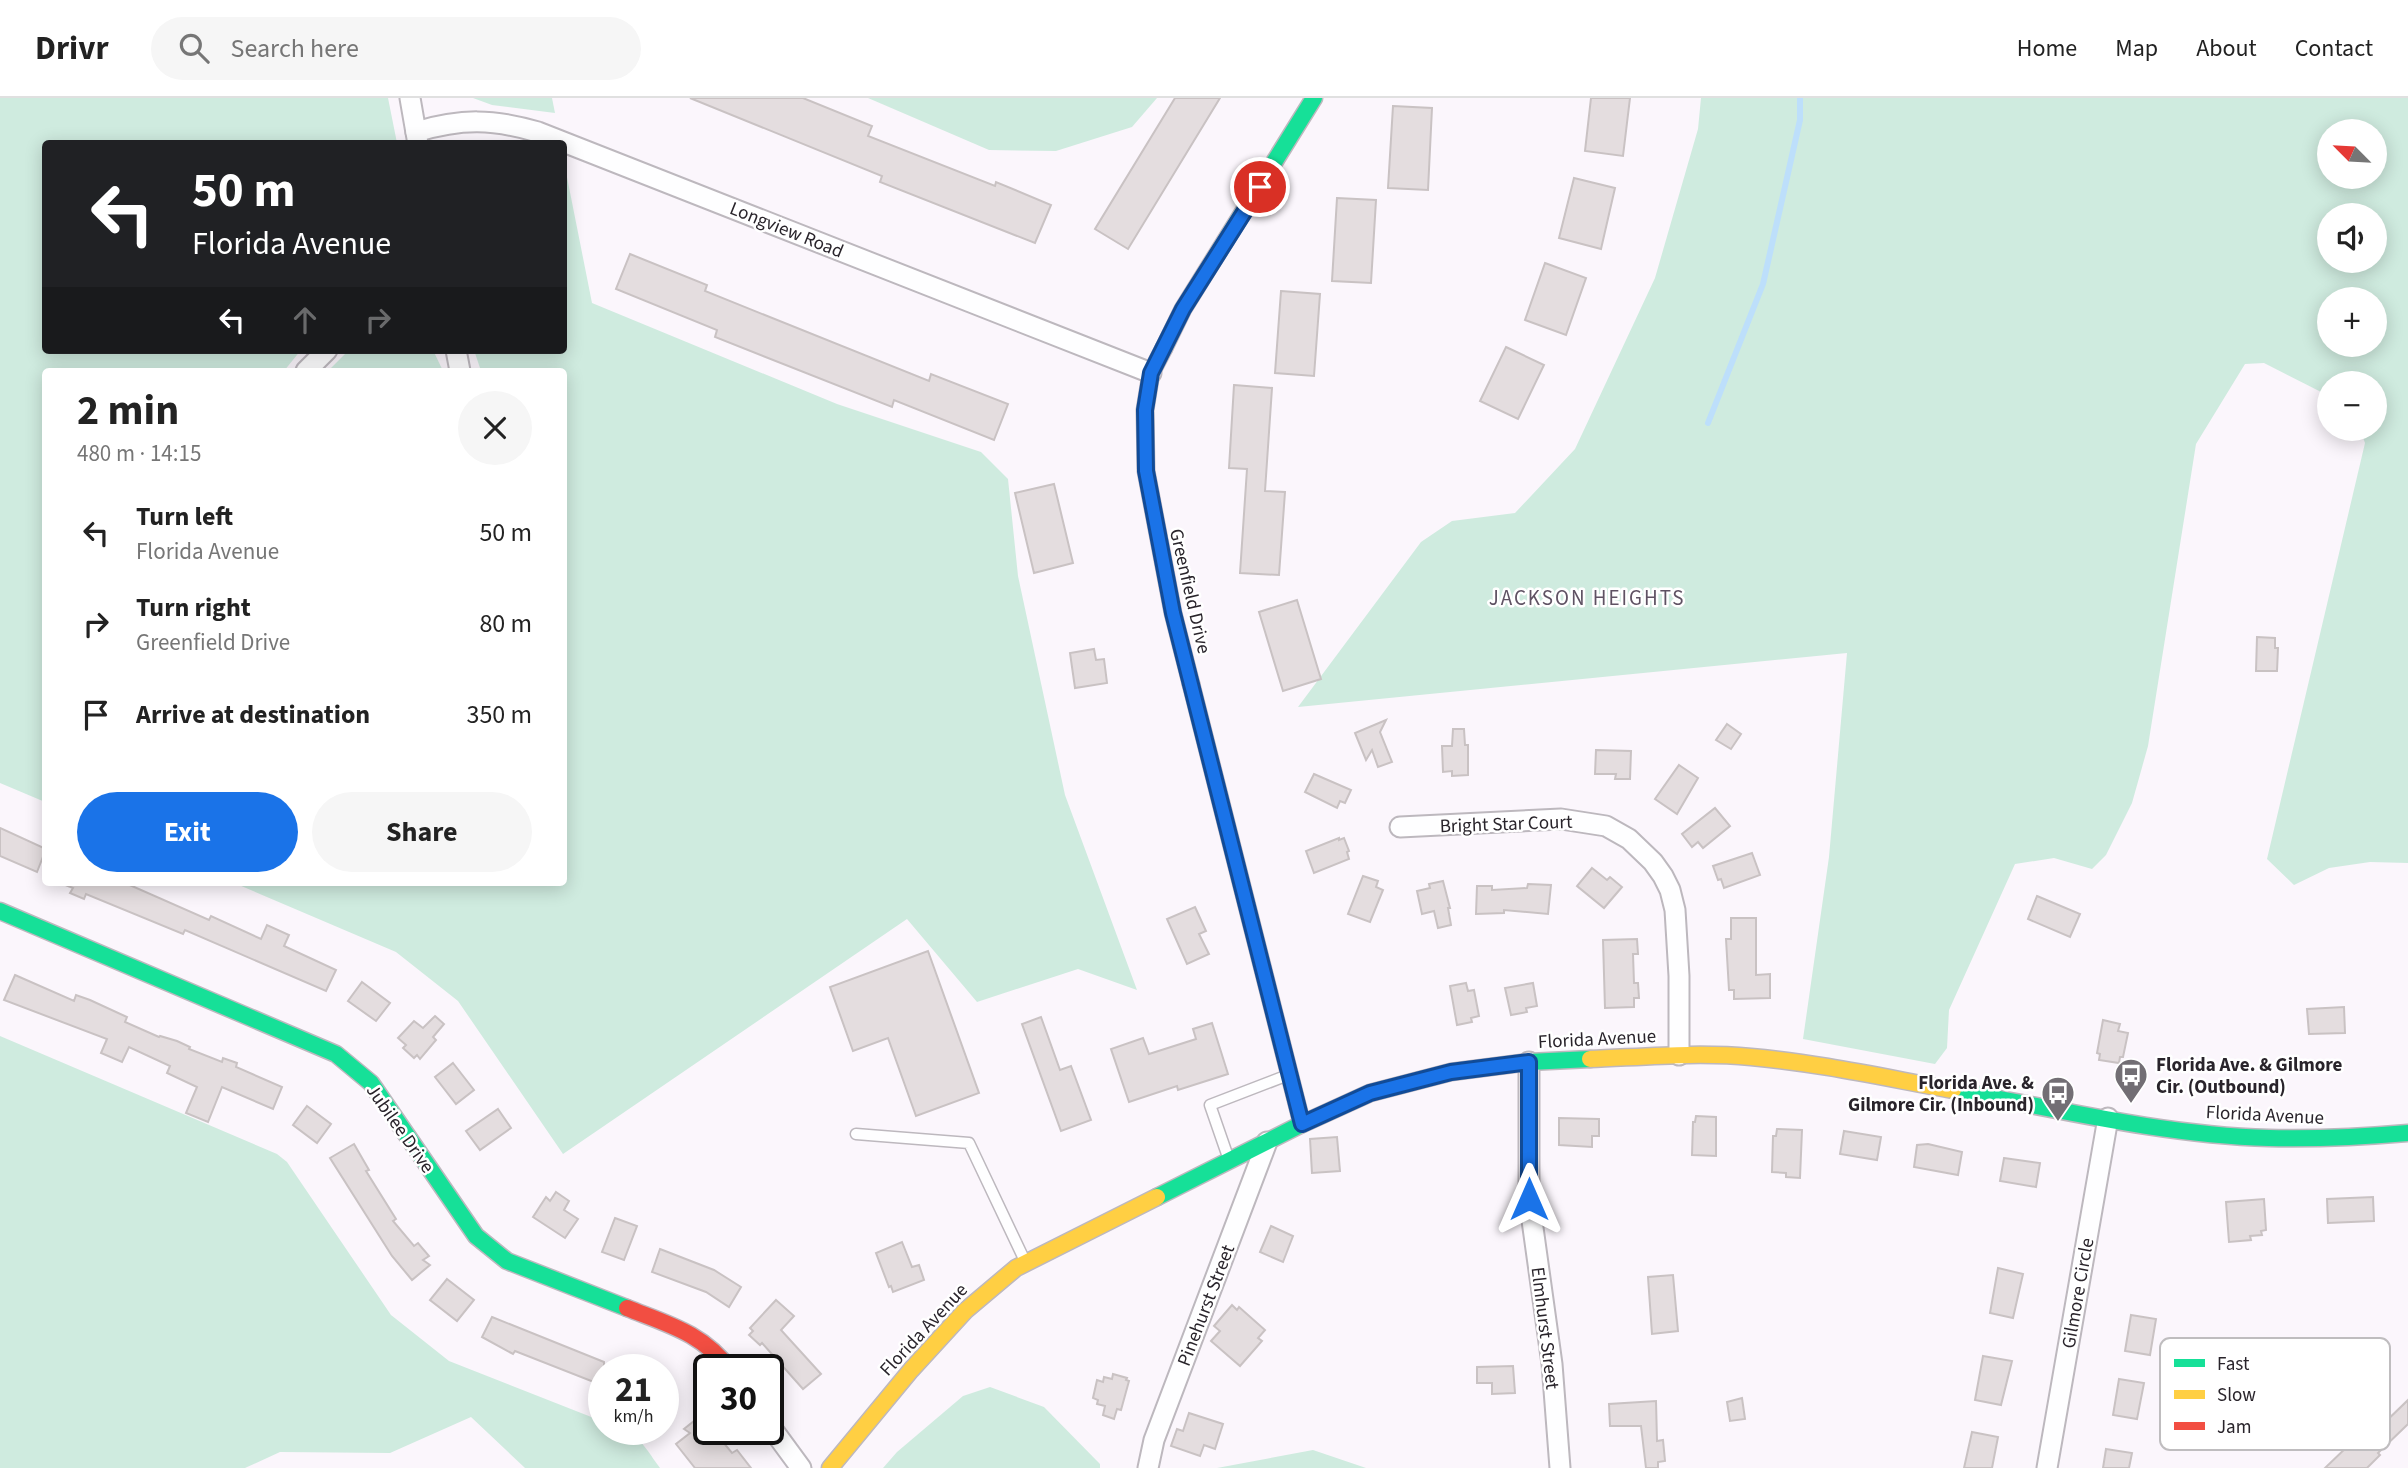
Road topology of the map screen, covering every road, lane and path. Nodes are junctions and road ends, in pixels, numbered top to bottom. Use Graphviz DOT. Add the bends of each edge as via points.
graph roads {
  1 [pos="410,98"];
  2 [pos="1314,98"];
  3 [pos="417,138"];
  4 [pos="558,140"];
  5 [pos="567,143"];
  6 [pos="323,354"];
  7 [pos="309,368"];
  8 [pos="1151,373"];
  9 [pos="1400,827"];
  10 [pos="0,911"];
  11 [pos="1679,1055"];
  12 [pos="1529,1062"];
  13 [pos="1289,1075"];
  14 [pos="2108,1118"];
  15 [pos="1302,1124"];
  16 [pos="2408,1133"];
  17 [pos="856,1134"];
  18 [pos="1267,1142"];
  19 [pos="1230,1161"];
  20 [pos="1026,1263"];
  21 [pos="718,1354"];
  22 [pos="784,1445"];
  23 [pos="801,1468"];
  24 [pos="830,1468"];
  25 [pos="1148,1468"];
  26 [pos="1560,1468"];
  27 [pos="2047,1468"];
  1 -- 3 [label="street"];
  2 -- 8 [label="street, Greenfield Drive" via="1183,309"];
  3 -- 4 [label="street, Longview Road" via="460,121 489,121"];
  5 -- 8 [label="street, Longview Road"];
  6 -- 7 [label="street"];
  8 -- 13 [label="street, Greenfield Drive" via="1145,410 1152,510 1173,613"];
  9 -- 11 [label="street, Bright Star Court" via="1576,820 1605,826 1635,844 1663,876 1675,910"];
  10 -- 21 [label="street, Jubilee Drive" via="335,1054 371,1083 476,1236 507,1261 692,1334"];
  11 -- 12 [label="street, Florida Avenue"];
  11 -- 14 [label="street, Florida Avenue" via="1750,1057 1825,1067"];
  12 -- 15 [label="street, Florida Avenue" via="1451,1072 1370,1093"];
  12 -- 26 [label="street, Elmhurst Street" via="1529,1199 1552,1364"];
  13 -- 15 [label="street, Greenfield Drive"];
  13 -- 19 [label="lane" via="1210,1105"];
  14 -- 16 [label="street, Florida Avenue" via="2268,1138"];
  14 -- 27 [label="street, Gilmore Circle"];
  15 -- 18 [label="street, Florida Avenue"];
  17 -- 20 [label="lane" via="969,1143"];
  18 -- 19 [label="street, Florida Avenue"];
  18 -- 25 [label="street, Pinehurst Street" via="1154,1440"];
  19 -- 20 [label="street, Florida Avenue"];
  20 -- 24 [label="street, Florida Avenue" via="965,1311"];
  22 -- 23 [label="street"];
}
